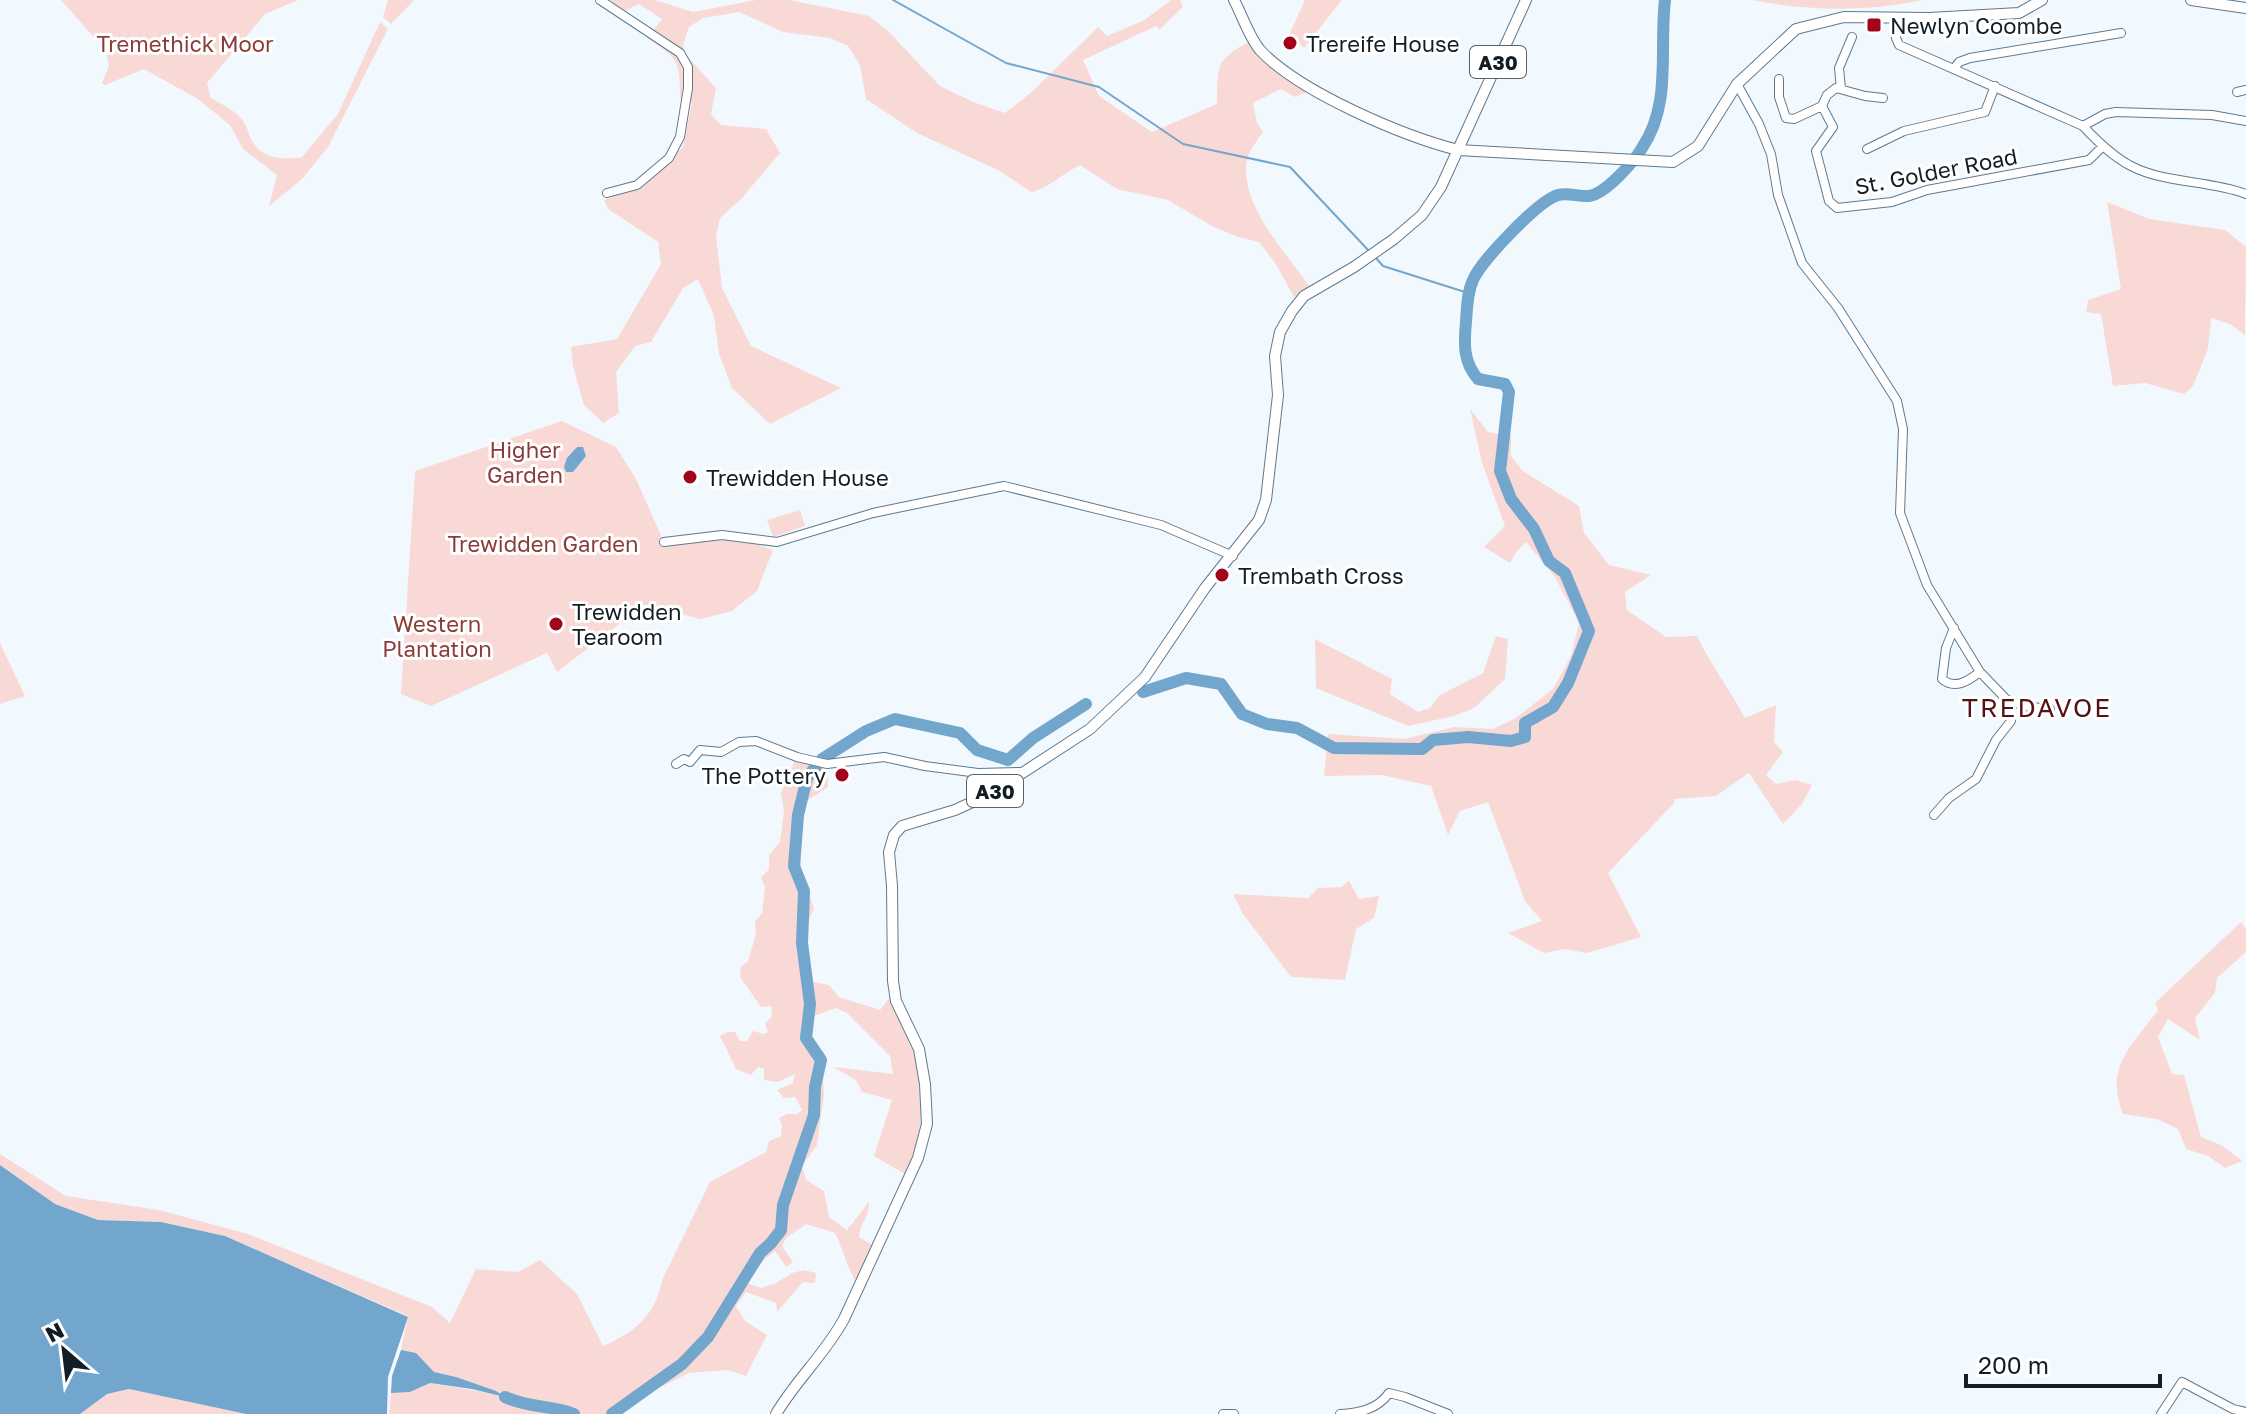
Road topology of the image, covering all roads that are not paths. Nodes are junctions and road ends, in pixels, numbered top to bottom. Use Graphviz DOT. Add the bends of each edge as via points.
graph roads {
  1 [pos="600,0"];
  2 [pos="1234,0"];
  3 [pos="1526,0"];
  4 [pos="2042,0"];
  5 [pos="2191,0"];
  6 [pos="2246,8"];
  7 [pos="1896,17"];
  8 [pos="2121,33"];
  9 [pos="1852,37"];
  10 [pos="1954,69"];
  11 [pos="1779,79"];
  12 [pos="1737,84"];
  13 [pos="1995,86"];
  14 [pos="1841,89"];
  15 [pos="1883,98"];
  16 [pos="1822,106"];
  17 [pos="2246,121"];
  18 [pos="2083,126"];
  19 [pos="2103,146"];
  20 [pos="1867,149"];
  21 [pos="1458,150"];
  22 [pos="607,193"];
  23 [pos="2246,194"];
  24 [pos="664,542"];
  25 [pos="1233,556"];
  26 [pos="1954,628"];
  27 [pos="1980,672"];
  28 [pos="2006,699"];
  29 [pos="2023,706"];
  30 [pos="2050,709"];
  31 [pos="2011,721"];
  32 [pos="676,764"];
  33 [pos="1021,772"];
  34 [pos="1934,815"];
  35 [pos="2246,1412"];
  36 [pos="776,1414"];
  37 [pos="1223,1414"];
  38 [pos="1234,1414"];
  39 [pos="1340,1414"];
  40 [pos="1448,1414"];
  41 [pos="2161,1414"];
  1 -- 22 [label="street" via="680,53 688,67 680,137 669,158 637,185"];
  2 -- 21 [label="main road" via="1258,48 1279,67 1329,98 1424,141"];
  3 -- 21 [label="main road, A30"];
  4 -- 7 [label="main road" via="2019,13"];
  5 -- 6 [label="main road"];
  7 -- 10 [label="street" via="1899,45"];
  7 -- 12 [label="main road" via="1844,17 1796,29"];
  8 -- 10 [label="street" via="1970,58"];
  9 -- 14 [label="street" via="1839,68"];
  10 -- 13 [label="street"];
  11 -- 16 [label="street" via="1786,118"];
  12 -- 21 [label="main road" via="1698,146 1676,162"];
  12 -- 26 [label="street" via="1771,154 1778,195 1802,263 1838,308 1897,401 1903,429 1900,513 1927,585"];
  13 -- 18 [label="street"];
  13 -- 20 [label="street" via="1985,112 1904,131"];
  14 -- 15 [label="street"];
  14 -- 16 [label="street" via="1827,95"];
  16 -- 19 [label="street, St. Golder Road" via="1833,127 1816,151 1829,201 1837,208 1892,202 1927,190 2089,160"];
  17 -- 18 [label="street" via="2116,112"];
  18 -- 19 [label="street"];
  19 -- 23 [label="street" via="2130,166 2153,174"];
  21 -- 25 [label="main road, A30" via="1422,215 1304,296 1280,332 1266,500 1259,520"];
  24 -- 25 [label="street" via="738,535 777,542 873,513 1004,486 1161,525"];
  25 -- 33 [label="main road, A30" via="1136,687 1090,729"];
  26 -- 27 [label="street"];
  26 -- 27 [label="street" via="1942,679 1957,685"];
  27 -- 28 [label="street"];
  28 -- 29 [label="street"];
  28 -- 31 [label="street"];
  29 -- 30 [label="street"];
  29 -- 31 [label="street"];
  31 -- 34 [label="street" via="1976,779"];
  32 -- 33 [label="street" via="690,762 700,750 721,752 739,742 756,741 827,764 884,757 978,773"];
  33 -- 36 [label="main road, A30" via="990,794 902,826 894,835 889,852 893,981 896,1001 919,1049 927,1124 918,1158 844,1319"];
  35 -- 41 [label="street" via="2182,1382"];
  37 -- 38 [label="street"];
  39 -- 40 [label="street" via="1358,1413 1389,1393"];
}
